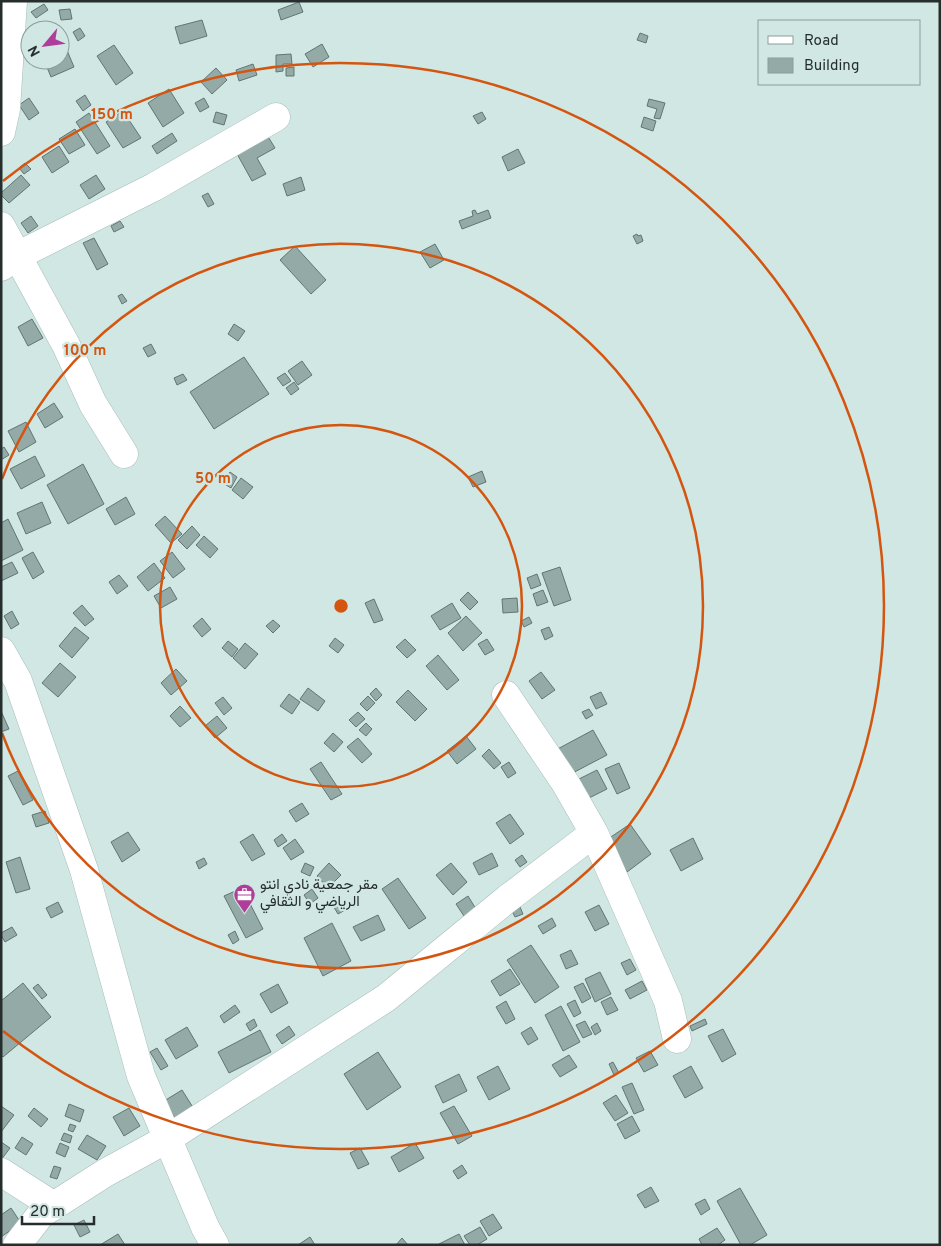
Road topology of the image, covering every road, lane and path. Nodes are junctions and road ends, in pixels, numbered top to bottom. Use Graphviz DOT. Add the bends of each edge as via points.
graph roads {
  1 [pos="14,1"];
  2 [pos="276,117"];
  3 [pos="1,132"];
  4 [pos="1,226"];
  5 [pos="9,261"];
  6 [pos="124,454"];
  7 [pos="1,650"];
  8 [pos="506,695"];
  9 [pos="594,833"];
  10 [pos="677,1039"];
  11 [pos="167,1139"];
  12 [pos="1,1172"];
  13 [pos="54,1206"];
  14 [pos="17,1245"];
  15 [pos="215,1245"];
  1 -- 3 [label="street" via="6,109"];
  2 -- 5 [label="street" via="154,187"];
  4 -- 5 [label="street"];
  5 -- 6 [label="street" via="66,345 92,404"];
  7 -- 11 [label="street" via="18,681 84,870 141,1076"];
  8 -- 9 [label="street" via="566,784"];
  9 -- 10 [label="street" via="668,1001"];
  9 -- 11 [label="street" via="386,998"];
  11 -- 13 [label="street"];
  11 -- 15 [label="street"];
  12 -- 13 [label="street"];
  13 -- 14 [label="street" via="42,1214"];
}
